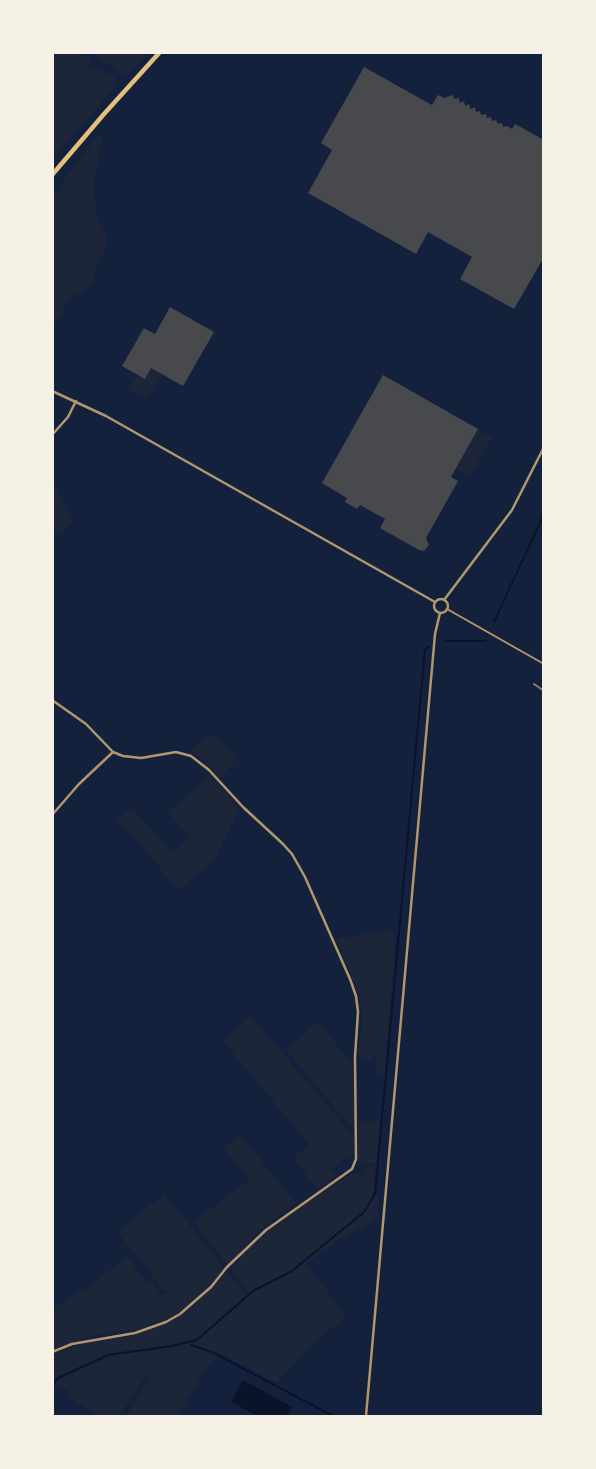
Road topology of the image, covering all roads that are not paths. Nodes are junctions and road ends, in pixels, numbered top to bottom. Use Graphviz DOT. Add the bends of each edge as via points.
graph roads {
  1 [pos="160,52"];
  2 [pos="52,175"];
  3 [pos="52,391"];
  4 [pos="76,401"];
  5 [pos="52,435"];
  6 [pos="544,447"];
  7 [pos="444,600"];
  8 [pos="435,602"];
  9 [pos="447,609"];
  10 [pos="439,613"];
  11 [pos="544,664"];
  12 [pos="52,700"];
  13 [pos="113,752"];
  14 [pos="52,815"];
  15 [pos="52,1352"];
  16 [pos="366,1416"];
  1 -- 2 [label="main road"];
  3 -- 4 [label="street"];
  4 -- 5 [label="street"];
  4 -- 8 [label="street"];
  6 -- 7 [label="street" via="512,510"];
  7 -- 8 [label="street"];
  7 -- 9 [label="street"];
  8 -- 10 [label="street"];
  9 -- 10 [label="street"];
  9 -- 11 [label="lane"];
  10 -- 16 [label="street"];
  12 -- 13 [label="street" via="86,724"];
  13 -- 14 [label="street"];
  13 -- 15 [label="street" via="130,758 176,752 191,756 298,863 356,996 356,1158 352,1170 254,1240 180,1314 135,1333"];
}
